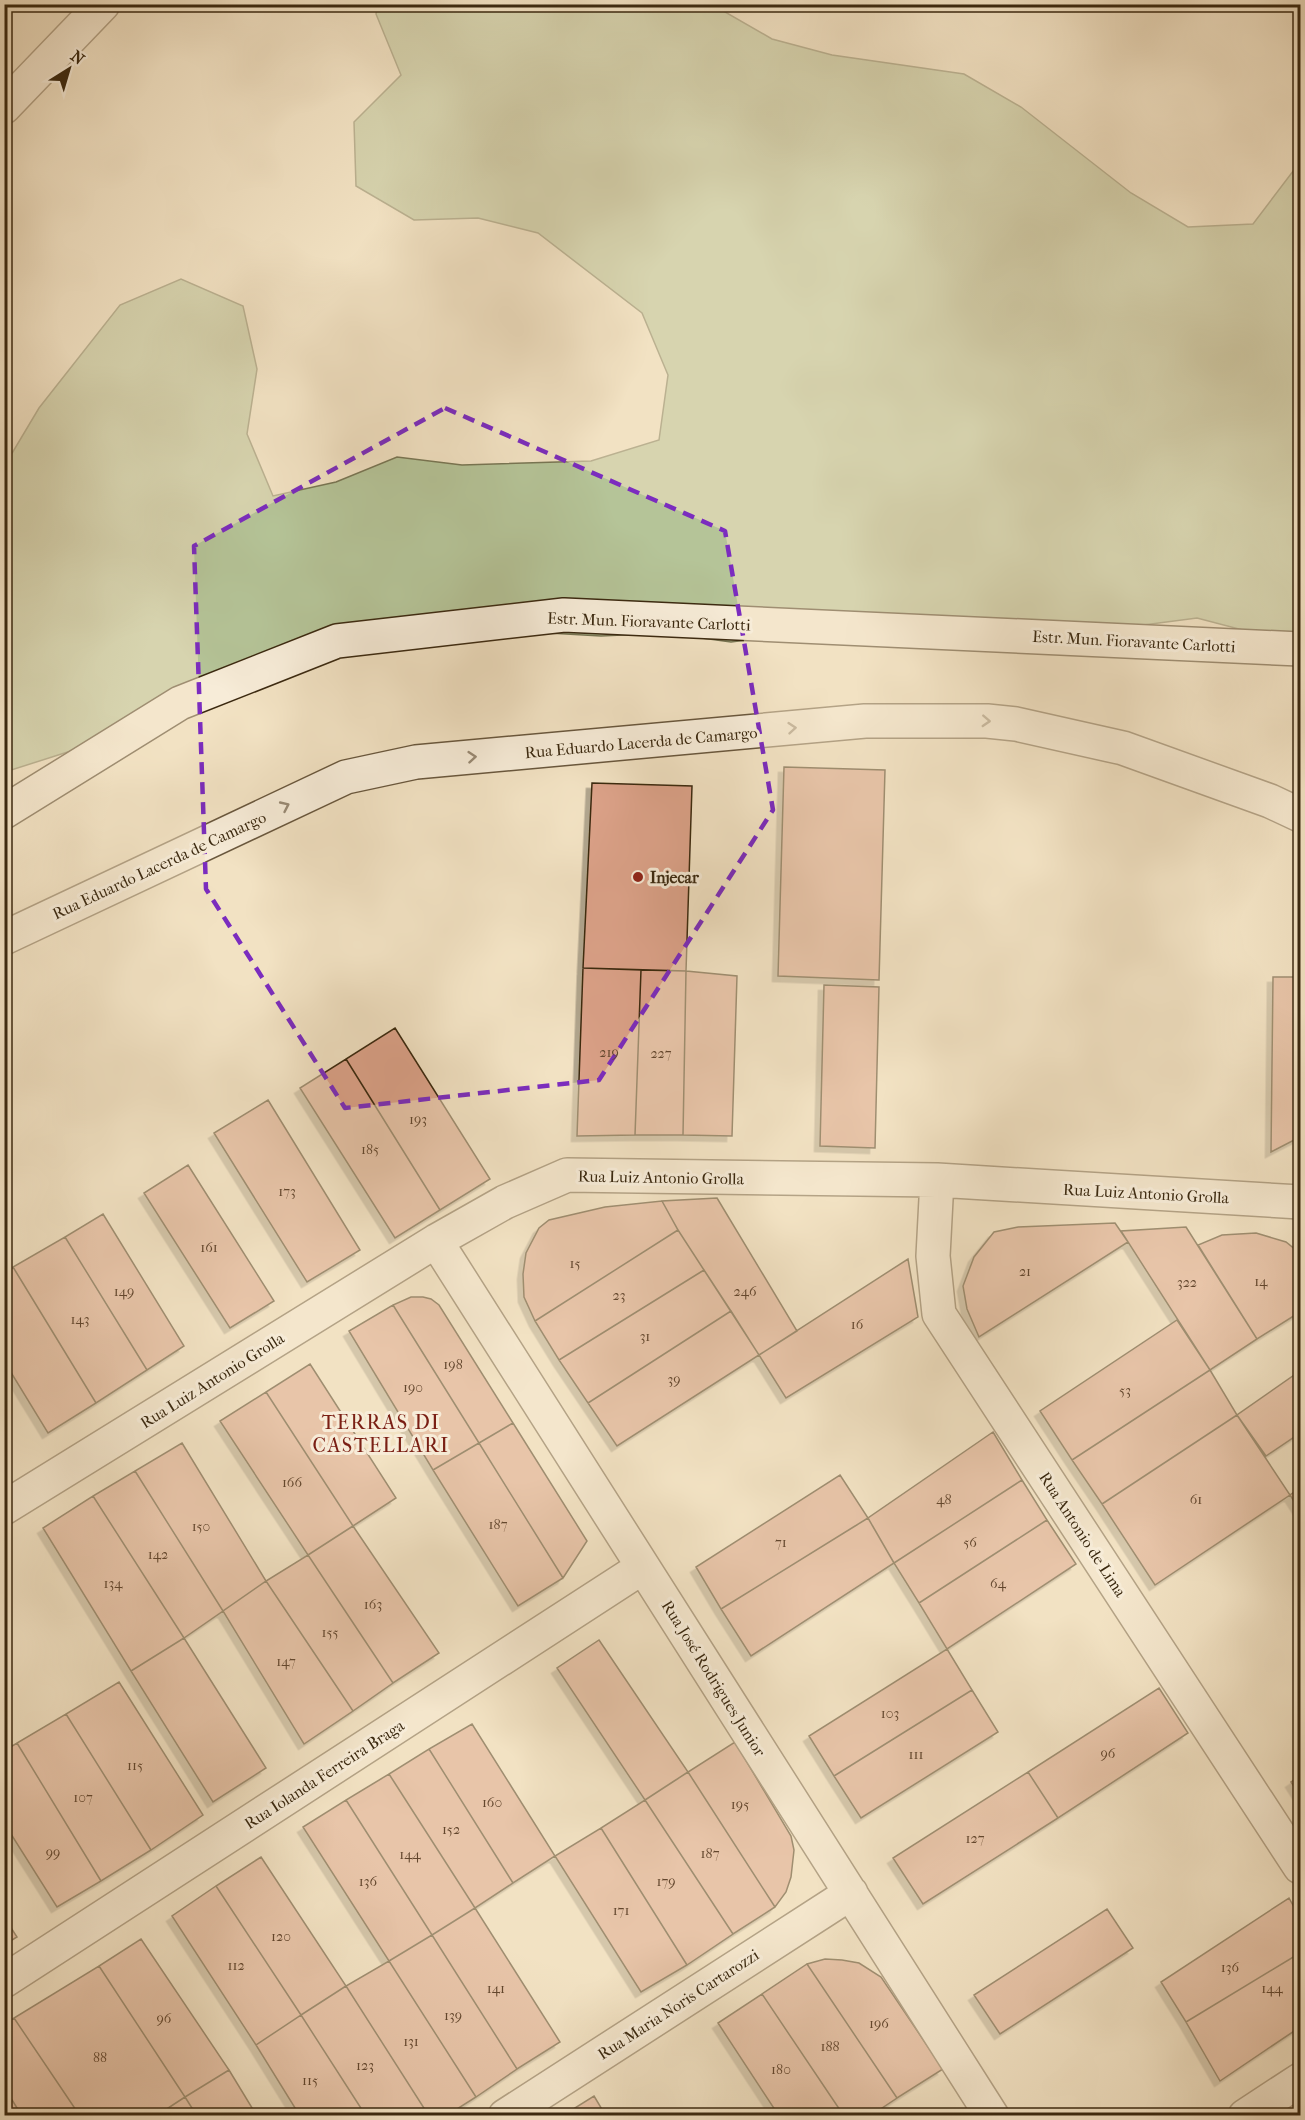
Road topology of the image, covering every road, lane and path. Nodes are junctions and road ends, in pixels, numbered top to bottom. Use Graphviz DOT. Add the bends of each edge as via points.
graph roads {
  1 [pos="103,4"];
  2 [pos="4,107"];
  3 [pos="1300,649"];
  4 [pos="4,812"];
  5 [pos="1300,815"];
  6 [pos="4,938"];
  7 [pos="936,1180"];
  8 [pos="1300,1202"];
  9 [pos="436,1241"];
  10 [pos="4,1508"];
  11 [pos="644,1567"];
  12 [pos="1300,1867"];
  13 [pos="851,1893"];
  14 [pos="4,1981"];
  15 [pos="1300,2080"];
  16 [pos="505,2115"];
  17 [pos="992,2115"];
  18 [pos="1245,2115"];
  1 -- 2 [label="street"];
  3 -- 4 [label="street, Estr. Mun. Fioravante Carlotti" via="564,615 337,642 180,703"];
  6 -- 5 [label="street, Rua Eduardo Lacerda de Camargo, one-way" via="346,777 416,762 865,721 987,720 1123,748"];
  7 -- 8 [label="street, Rua Luiz Antonio Grolla"];
  7 -- 9 [label="street, Rua Luiz Antonio Grolla" via="567,1175 505,1202"];
  7 -- 12 [label="street, Rua Antonio de Lima" via="933,1256 939,1314"];
  9 -- 10 [label="street, Rua Luiz Antonio Grolla"];
  9 -- 11 [label="street, Rua José Rodrigues Junior"];
  11 -- 13 [label="street, Rua José Rodrigues Junior"];
  11 -- 14 [label="street, Rua Iolanda Ferreira Braga"];
  13 -- 16 [label="street, Rua Maria Noris Cartarozzi"];
  13 -- 17 [label="street, Rua José Rodrigues Junior"];
  15 -- 18 [label="street"];
}
